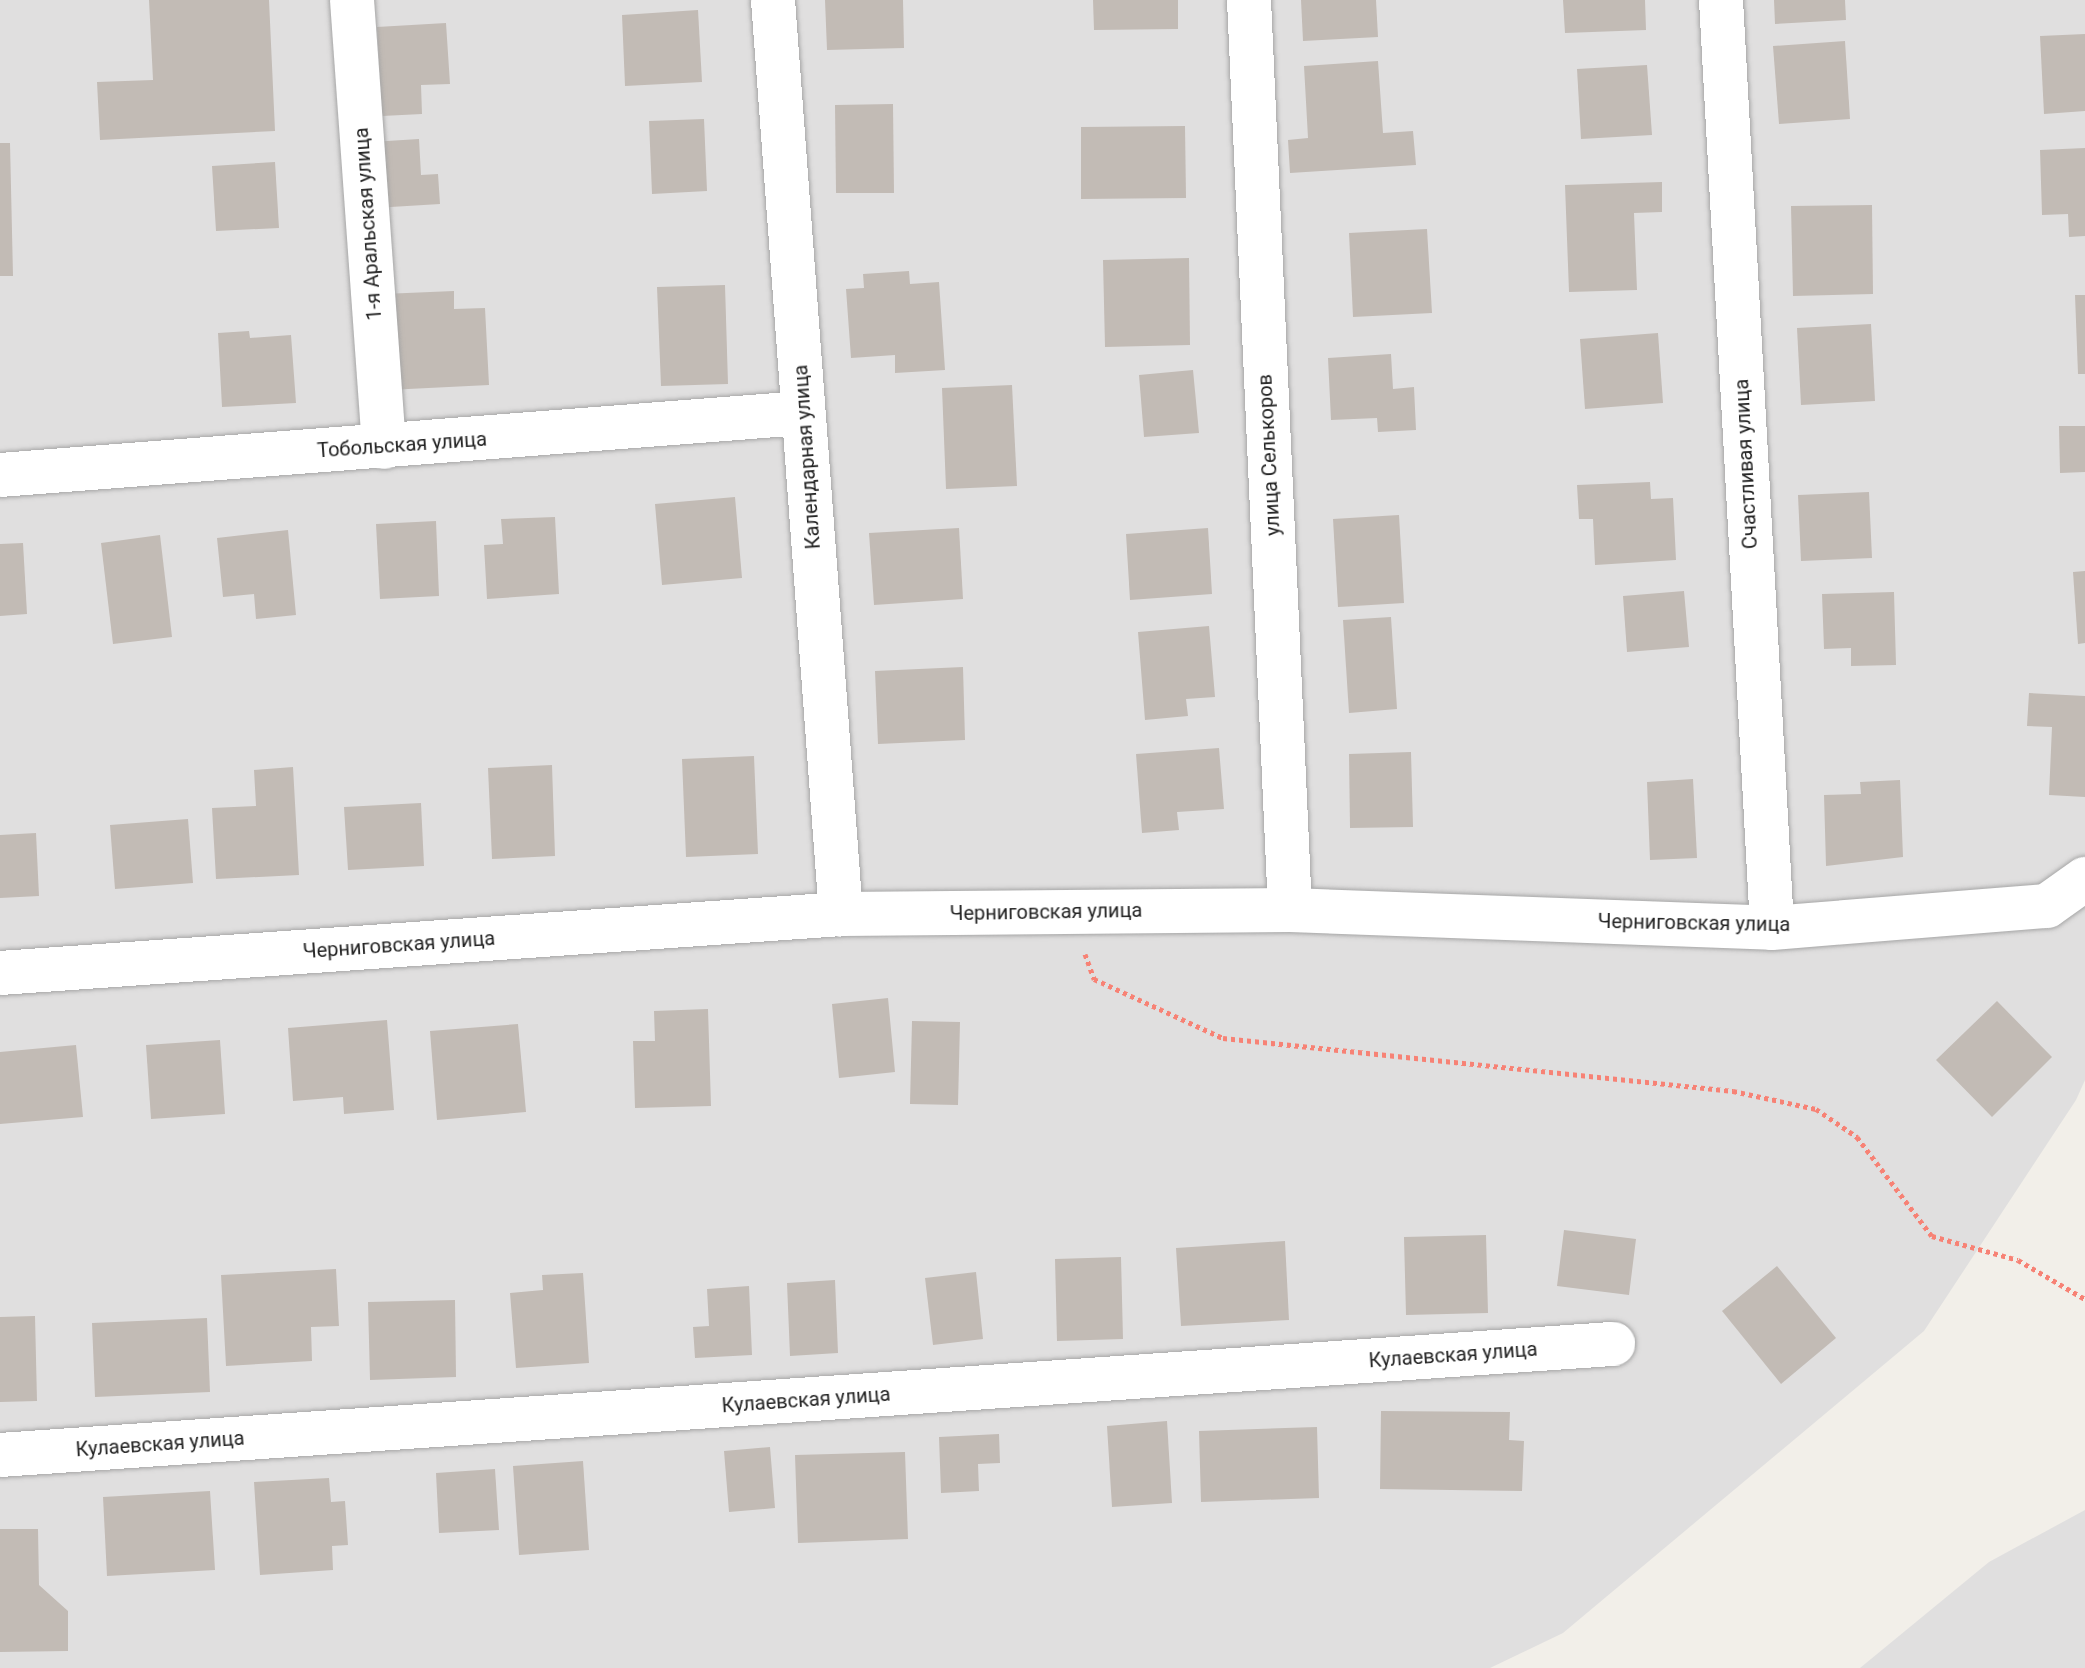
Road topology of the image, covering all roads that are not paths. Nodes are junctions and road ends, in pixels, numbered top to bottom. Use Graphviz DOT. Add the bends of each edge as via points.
graph roads {
  1 [pos="352,0"];
  2 [pos="773,0"];
  3 [pos="1249,0"];
  4 [pos="1721,0"];
  5 [pos="803,413"];
  6 [pos="384,447"];
  7 [pos="0,475"];
  8 [pos="2085,879"];
  9 [pos="1290,910"];
  10 [pos="841,914"];
  11 [pos="1772,928"];
  12 [pos="0,973"];
  13 [pos="1613,1344"];
  14 [pos="0,1455"];
  1 -- 6 [label="street, 1-я Аральская улица"];
  2 -- 5 [label="street, Календарная улица"];
  3 -- 9 [label="street, улица Селькоров"];
  4 -- 11 [label="street, Счастливая улица"];
  5 -- 6 [label="street, Тобольская улица"];
  5 -- 10 [label="street, Календарная улица"];
  6 -- 7 [label="street, Тобольская улица"];
  8 -- 11 [label="street, Черниговская улица" via="2047,906"];
  9 -- 10 [label="street, Черниговская улица"];
  9 -- 11 [label="street, Черниговская улица"];
  10 -- 12 [label="street, Черниговская улица"];
  13 -- 14 [label="street, Кулаевская улица"];
}
